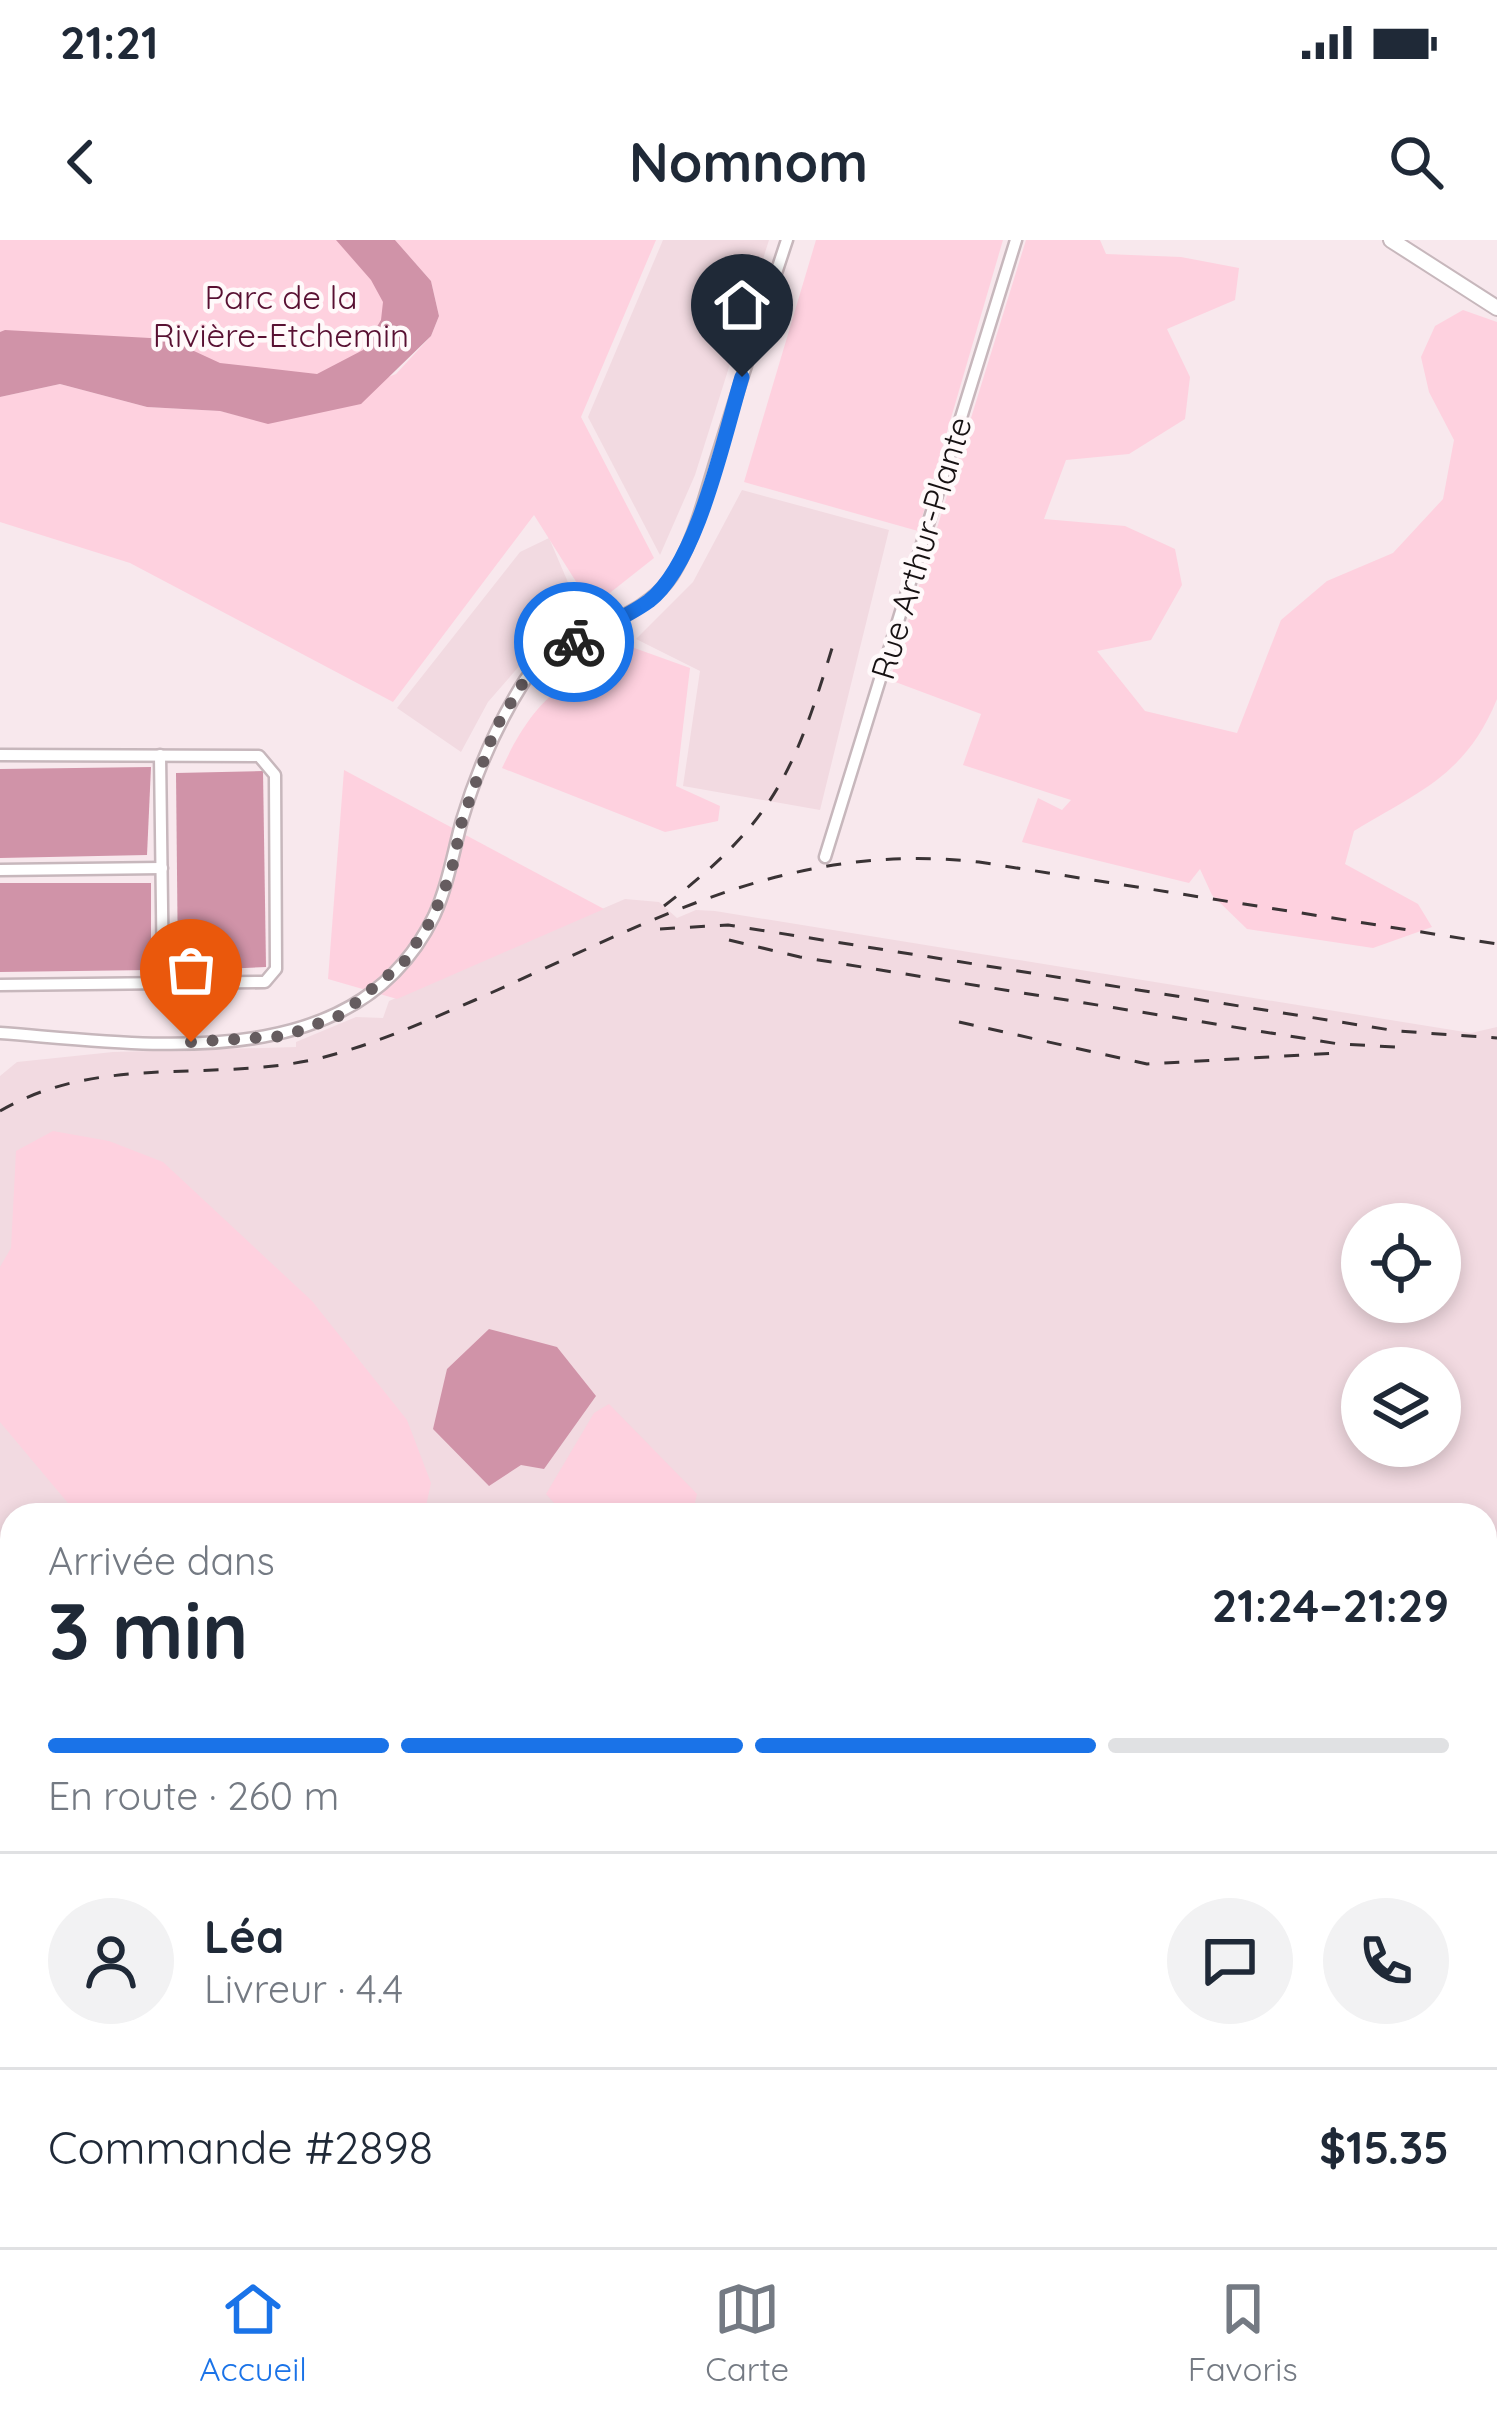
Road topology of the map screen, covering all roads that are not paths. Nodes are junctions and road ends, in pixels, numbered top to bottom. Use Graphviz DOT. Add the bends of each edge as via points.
graph roads {
  1 [pos="787,240"];
  2 [pos="1016,240"];
  3 [pos="1391,240"];
  4 [pos="1497,308"];
  5 [pos="0,755"];
  6 [pos="160,755"];
  7 [pos="825,857"];
  8 [pos="162,868"];
  9 [pos="0,869"];
  10 [pos="163,983"];
  11 [pos="0,985"];
  12 [pos="0,1033"];
  1 -- 12 [label="street" via="672,575 650,600 529,673 495,729 432,919 404,962 341,1015 285,1036 145,1044"];
  2 -- 7 [label="street, Rue Arthur-Plante"];
  3 -- 4 [label="main road"];
  5 -- 6 [label="street"];
  6 -- 8 [label="street"];
  6 -- 10 [label="street" via="259,756 275,775 276,969 265,982"];
  8 -- 9 [label="street"];
  8 -- 10 [label="street"];
  10 -- 11 [label="street"];
}
